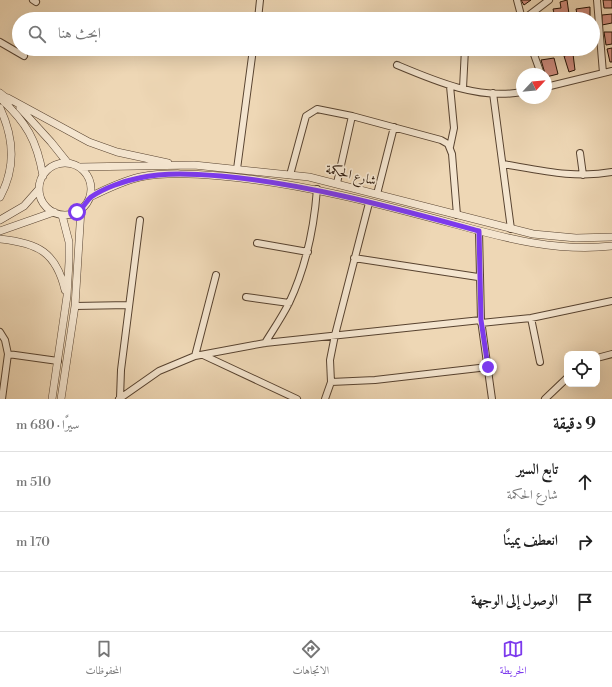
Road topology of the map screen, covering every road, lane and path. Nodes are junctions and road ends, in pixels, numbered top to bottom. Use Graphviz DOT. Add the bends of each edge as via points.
graph roads {
  1 [pos="260,0"];
  2 [pos="517,0"];
  3 [pos="549,0"];
  4 [pos="597,0"];
  5 [pos="259,12"];
  6 [pos="521,12"];
  7 [pos="533,12"];
  8 [pos="598,12"];
  9 [pos="600,36"];
  10 [pos="0,42"];
  11 [pos="12,49"];
  12 [pos="252,56"];
  13 [pos="465,56"];
  14 [pos="535,56"];
  15 [pos="397,65"];
  16 [pos="540,68"];
  17 [pos="612,71"];
  18 [pos="603,73"];
  19 [pos="450,86"];
  20 [pos="552,86"];
  21 [pos="463,88"];
  22 [pos="516,92"];
  23 [pos="0,93"];
  24 [pos="493,93"];
  25 [pos="4,98"];
  26 [pos="0,108"];
  27 [pos="352,116"];
  28 [pos="394,127"];
  29 [pos="450,147"];
  30 [pos="580,153"];
  31 [pos="67,162"];
  32 [pos="503,164"];
  33 [pos="180,165"];
  34 [pos="80,167"];
  35 [pos="237,169"];
  36 [pos="612,172"];
  37 [pos="290,175"];
  38 [pos="583,175"];
  39 [pos="43,176"];
  40 [pos="337,183"];
  41 [pos="39,189"];
  42 [pos="317,190"];
  43 [pos="377,194"];
  44 [pos="0,197"];
  45 [pos="90,198"];
  46 [pos="369,203"];
  47 [pos="81,209"];
  48 [pos="54,212"];
  49 [pos="62,215"];
  50 [pos="457,215"];
  51 [pos="0,220"];
  52 [pos="140,220"];
  53 [pos="511,229"];
  54 [pos="0,231"];
  55 [pos="479,231"];
  56 [pos="612,237"];
  57 [pos="0,239"];
  58 [pos="257,242"];
  59 [pos="612,246"];
  60 [pos="308,252"];
  61 [pos="354,258"];
  62 [pos="216,275"];
  63 [pos="478,277"];
  64 [pos="67,296"];
  65 [pos="246,297"];
  66 [pos="612,301"];
  67 [pos="289,303"];
  68 [pos="129,305"];
  69 [pos="75,306"];
  70 [pos="531,318"];
  71 [pos="481,322"];
  72 [pos="0,332"];
  73 [pos="335,335"];
  74 [pos="266,343"];
  75 [pos="8,354"];
  76 [pos="202,354"];
  77 [pos="612,354"];
  78 [pos="195,356"];
  79 [pos="600,357"];
  80 [pos="58,361"];
  81 [pos="540,362"];
  82 [pos="488,367"];
  83 [pos="564,381"];
  84 [pos="331,382"];
  85 [pos="2,399"];
  86 [pos="52,399"];
  87 [pos="62,399"];
  88 [pos="120,399"];
  89 [pos="297,399"];
  90 [pos="325,399"];
  91 [pos="492,399"];
  92 [pos="545,399"];
  1 -- 5 [label="street"];
  2 -- 6 [label="street"];
  3 -- 7 [label="street"];
  4 -- 8 [label="street"];
  9 -- 18 [label="street"];
  10 -- 11 [label="street"];
  12 -- 35 [label="street"];
  13 -- 21 [label="street"];
  14 -- 16 [label="street"];
  15 -- 19 [label="street"];
  17 -- 18 [label="street"];
  18 -- 20 [label="street"];
  19 -- 21 [label="street"];
  19 -- 29 [label="street" via="454,128"];
  21 -- 24 [label="street"];
  22 -- 24 [label="street"];
  23 -- 25 [label="street"];
  24 -- 32 [label="street"];
  25 -- 31 [label="street" via="30,118"];
  25 -- 33 [label="street" via="89,142 117,152"];
  25 -- 39 [label="street" via="32,134"];
  26 -- 44 [label="street" via="12,153 9,175"];
  27 -- 28 [label="street"];
  27 -- 37 [label="street" via="317,109 306,116"];
  27 -- 40 [label="street"];
  28 -- 29 [label="street" via="441,140"];
  28 -- 43 [label="street"];
  29 -- 50 [label="street"];
  30 -- 38 [label="street"];
  31 -- 34 [label="street"];
  31 -- 39 [label="street" via="53,166"];
  32 -- 38 [label="street"];
  32 -- 53 [label="street"];
  33 -- 34 [label="street, شارع الحكمة"];
  33 -- 35 [label="street, شارع الحكمة"];
  34 -- 45 [label="street" via="89,178"];
  35 -- 37 [label="street, شارع الحكمة"];
  36 -- 38 [label="street"];
  37 -- 40 [label="street, شارع الحكمة"];
  39 -- 41 [label="street"];
  40 -- 43 [label="street, شارع الحكمة"];
  41 -- 48 [label="street" via="43,203"];
  41 -- 51 [label="street" via="24,206"];
  42 -- 45 [label="street, شارع الحكمة" via="250,179 171,175 134,179"];
  42 -- 46 [label="street, شارع الحكمة"];
  42 -- 60 [label="street"];
  43 -- 50 [label="street, شارع الحكمة"];
  45 -- 47 [label="street"];
  46 -- 55 [label="street, شارع الحكمة"];
  46 -- 61 [label="street"];
  47 -- 49 [label="street" via="73,214"];
  47 -- 69 [label="street"];
  48 -- 49 [label="street"];
  48 -- 54 [label="street"];
  49 -- 64 [label="street" via="70,251"];
  50 -- 53 [label="street, شارع الحكمة"];
  52 -- 68 [label="street"];
  53 -- 56 [label="street, شارع الحكمة" via="556,237"];
  55 -- 59 [label="street, شارع الحكمة" via="538,244"];
  55 -- 63 [label="street"];
  57 -- 64 [label="street" via="31,244 46,253 60,270"];
  58 -- 60 [label="street"];
  60 -- 67 [label="street"];
  61 -- 63 [label="street"];
  61 -- 73 [label="street"];
  62 -- 78 [label="street"];
  63 -- 71 [label="street"];
  64 -- 80 [label="street"];
  65 -- 67 [label="street"];
  66 -- 70 [label="street"];
  67 -- 74 [label="street"];
  68 -- 69 [label="street"];
  68 -- 88 [label="street"];
  69 -- 87 [label="street"];
  70 -- 71 [label="street"];
  70 -- 81 [label="street"];
  71 -- 73 [label="street"];
  71 -- 82 [label="street"];
  72 -- 75 [label="street"];
  73 -- 74 [label="street"];
  73 -- 84 [label="street" via="330,360"];
  74 -- 76 [label="street"];
  75 -- 80 [label="street"];
  75 -- 85 [label="street"];
  76 -- 78 [label="street"];
  76 -- 89 [label="street"];
  77 -- 79 [label="street"];
  78 -- 88 [label="street" via="159,371"];
  80 -- 86 [label="street"];
  82 -- 84 [label="street" via="375,380"];
  82 -- 91 [label="street"];
  83 -- 92 [label="street"];
  84 -- 90 [label="street"];
}
